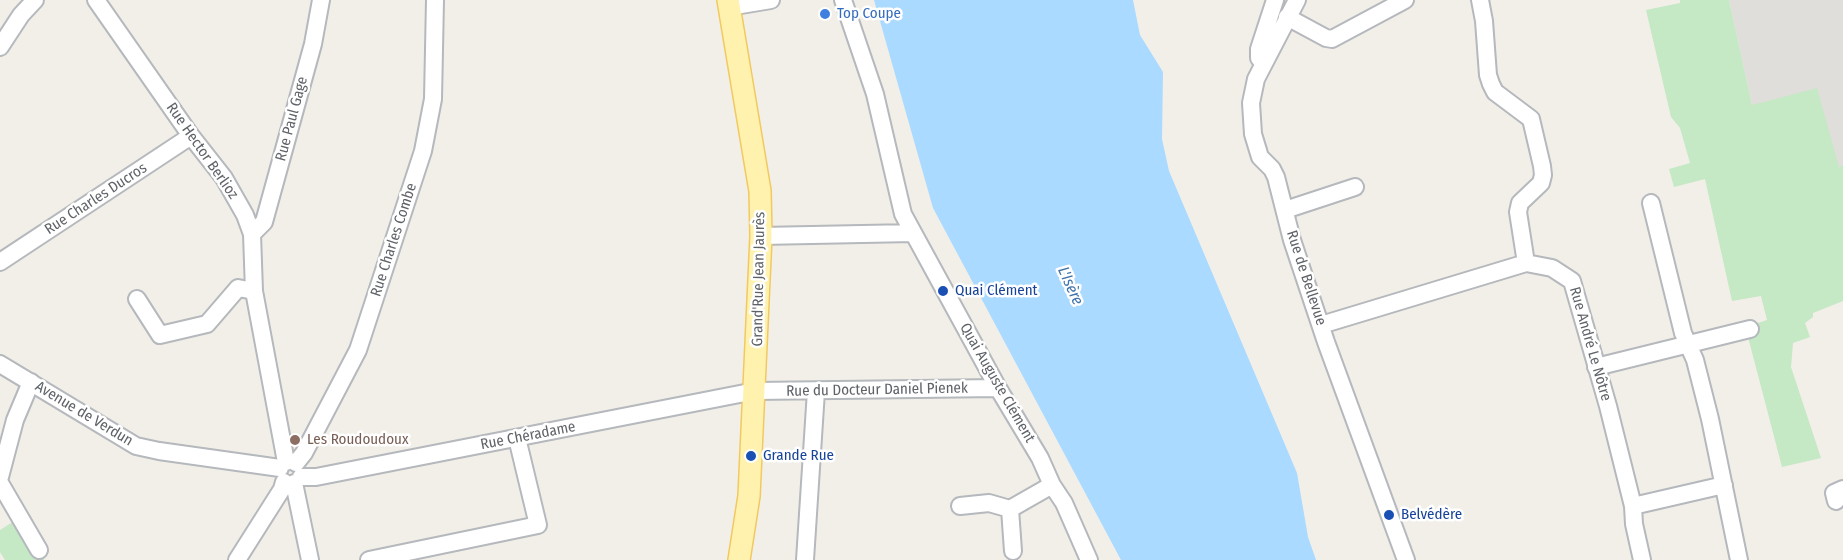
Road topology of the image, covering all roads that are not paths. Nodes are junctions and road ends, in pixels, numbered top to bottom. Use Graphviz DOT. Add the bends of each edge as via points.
graph roads {
  1 [pos="35,0"];
  2 [pos="96,0"];
  3 [pos="321,0"];
  4 [pos="435,0"];
  5 [pos="771,0"];
  6 [pos="843,0"];
  7 [pos="1275,0"];
  8 [pos="1297,0"];
  9 [pos="1405,0"];
  10 [pos="1480,0"];
  11 [pos="728,4"];
  12 [pos="1287,17"];
  13 [pos="0,47"];
  14 [pos="1263,63"];
  15 [pos="191,136"];
  16 [pos="1355,187"];
  17 [pos="1651,203"];
  18 [pos="1285,210"];
  19 [pos="913,233"];
  20 [pos="252,234"];
  21 [pos="762,236"];
  22 [pos="0,262"];
  23 [pos="1526,263"];
  24 [pos="254,291"];
  25 [pos="137,299"];
  26 [pos="1321,325"];
  27 [pos="1750,329"];
  28 [pos="1688,346"];
  29 [pos="0,364"];
  30 [pos="1596,367"];
  31 [pos="31,382"];
  32 [pos="998,388"];
  33 [pos="755,391"];
  34 [pos="816,391"];
  35 [pos="517,438"];
  36 [pos="290,473"];
  37 [pos="0,477"];
  38 [pos="0,483"];
  39 [pos="1052,485"];
  40 [pos="1724,485"];
  41 [pos="960,506"];
  42 [pos="1633,506"];
  43 [pos="1010,509"];
  44 [pos="39,550"];
  45 [pos="1013,551"];
  46 [pos="237,560"];
  47 [pos="310,560"];
  48 [pos="369,560"];
  49 [pos="739,560"];
  50 [pos="806,560"];
  51 [pos="1089,560"];
  52 [pos="1406,560"];
  53 [pos="1642,560"];
  54 [pos="1739,560"];
  1 -- 13 [label="street"];
  2 -- 15 [label="street, Rue Hector Berlioz"];
  3 -- 20 [label="street, Rue Paul Gage" via="313,44 264,222"];
  4 -- 36 [label="street, Rue Charles Combe" via="433,99 423,151 358,351"];
  5 -- 11 [label="street"];
  6 -- 19 [label="street, Quai Auguste Clément" via="875,94 903,214"];
  7 -- 14 [label="street" via="1259,49"];
  8 -- 12 [label="street, Rue de Bellevue"];
  9 -- 12 [label="street" via="1332,39"];
  10 -- 23 [label="street" via="1491,84 1495,92 1531,119 1542,166 1541,183 1520,202 1518,212"];
  11 -- 21 [label="main road, Grand'Rue Jean Jaurès" via="760,191"];
  12 -- 14 [label="street, Rue de Bellevue"];
  14 -- 18 [label="street, Rue de Bellevue" via="1251,97 1253,134 1260,157 1276,177"];
  15 -- 20 [label="street, Rue Hector Berlioz" via="224,178"];
  15 -- 22 [label="street, Rue Charles Ducros"];
  16 -- 18 [label="street"];
  17 -- 28 [label="street"];
  18 -- 26 [label="street, Rue de Bellevue"];
  19 -- 21 [label="street"];
  19 -- 32 [label="street, Quai Auguste Clément"];
  20 -- 24 [label="street, Rue Hector Berlioz"];
  21 -- 33 [label="main road, Grand'Rue Jean Jaurès"];
  23 -- 26 [label="street"];
  23 -- 30 [label="street, Rue André Le Nôtre" via="1552,268 1572,281"];
  24 -- 25 [label="street" via="238,288 207,324 160,335"];
  24 -- 36 [label="street, Rue Hector Berlioz"];
  26 -- 52 [label="street, Rue de Bellevue"];
  27 -- 28 [label="street"];
  28 -- 30 [label="street"];
  28 -- 40 [label="street" via="1695,360"];
  29 -- 31 [label="street, Avenue de Verdun"];
  30 -- 42 [label="street, Rue André Le Nôtre"];
  31 -- 36 [label="street, Avenue de Verdun" via="136,446"];
  31 -- 37 [label="street" via="15,420"];
  32 -- 34 [label="street, Rue du Docteur Daniel Pienek"];
  32 -- 39 [label="street, Quai Auguste Clément"];
  33 -- 34 [label="street, Rue du Docteur Daniel Pienek"];
  33 -- 35 [label="street, Rue Chéradame"];
  33 -- 49 [label="main road, Grand'Rue Jean Jaurès" via="749,496"];
  34 -- 50 [label="street"];
  35 -- 36 [label="street, Rue Chéradame" via="316,477"];
  35 -- 48 [label="street" via="538,525"];
  36 -- 46 [label="street, Rue Charles Combe"];
  36 -- 47 [label="street, Rue Hector Berlioz"];
  38 -- 44 [label="street"];
  39 -- 43 [label="street"];
  39 -- 51 [label="street, Quai Auguste Clément"];
  40 -- 42 [label="street"];
  40 -- 54 [label="street"];
  41 -- 43 [label="street" via="988,503"];
  42 -- 53 [label="street, Rue André Le Nôtre"];
  43 -- 45 [label="street"];
}
